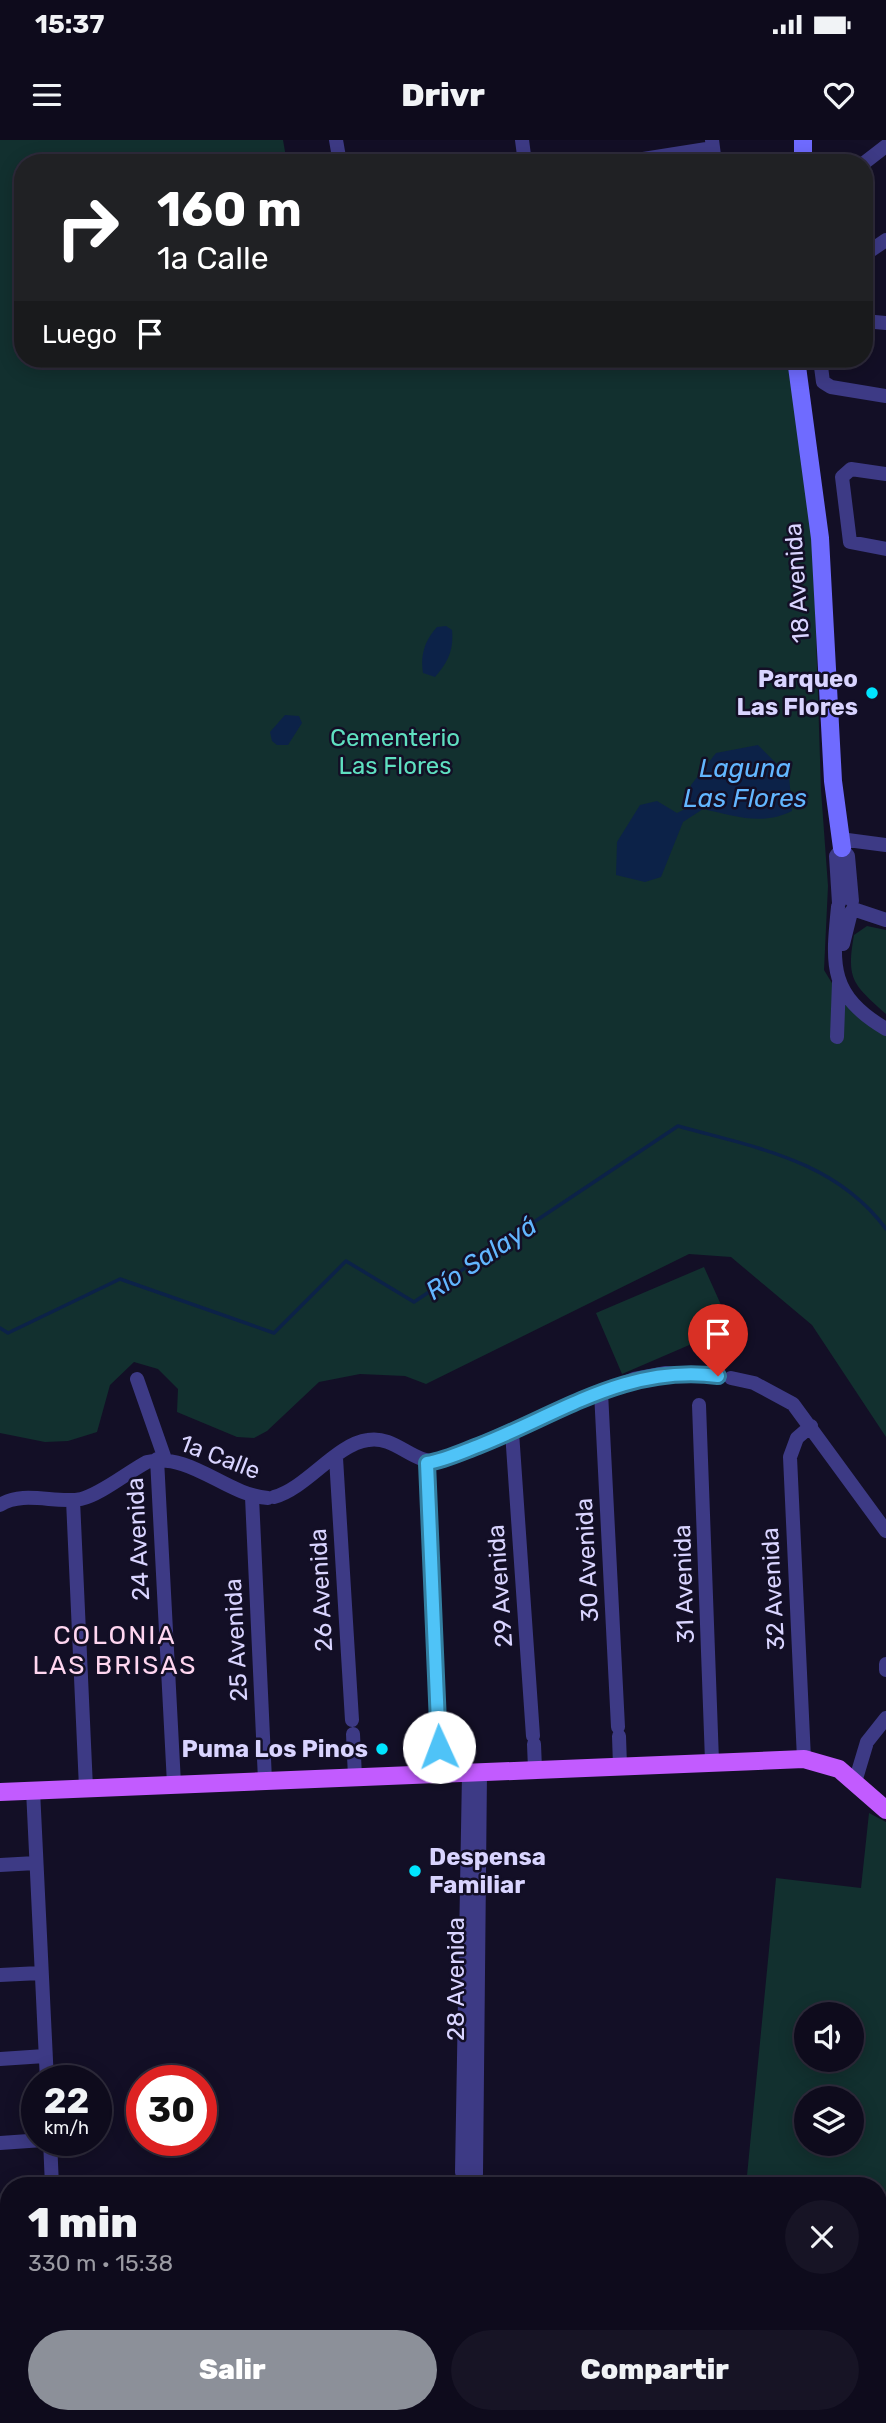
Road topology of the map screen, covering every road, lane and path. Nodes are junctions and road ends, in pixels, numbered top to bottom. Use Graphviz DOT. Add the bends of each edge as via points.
graph roads {
  1 [pos="712,144"];
  2 [pos="663,154"];
  3 [pos="797,368"];
  4 [pos="821,368"];
  5 [pos="886,396"];
  6 [pos="886,474"];
  7 [pos="886,549"];
  8 [pos="841,843"];
  9 [pos="886,845"];
  10 [pos="847,906"];
  11 [pos="886,920"];
  12 [pos="839,982"];
  13 [pos="886,1019"];
  14 [pos="886,1029"];
  15 [pos="837,1037"];
  16 [pos="137,1379"];
  17 [pos="601,1392"];
  18 [pos="699,1405"];
  19 [pos="811,1426"];
  20 [pos="512,1432"];
  21 [pos="336,1458"];
  22 [pos="161,1460"];
  23 [pos="427,1463"];
  24 [pos="252,1497"];
  25 [pos="73,1500"];
  26 [pos="0,1505"];
  27 [pos="886,1531"];
  28 [pos="886,1664"];
  29 [pos="886,1670"];
  30 [pos="886,1718"];
  31 [pos="804,1759"];
  32 [pos="712,1762"];
  33 [pos="620,1766"];
  34 [pos="535,1769"];
  35 [pos="440,1773"];
  36 [pos="355,1777"];
  37 [pos="265,1780"];
  38 [pos="474,1780"];
  39 [pos="855,1782"];
  40 [pos="174,1784"];
  41 [pos="86,1788"];
  42 [pos="33,1790"];
  43 [pos="0,1791"];
  44 [pos="886,1810"];
  45 [pos="36,1863"];
  46 [pos="0,1865"];
  47 [pos="40,1973"];
  48 [pos="0,1975"];
  49 [pos="45,2056"];
  50 [pos="0,2059"];
  51 [pos="46,2065"];
  52 [pos="21,2142"];
  53 [pos="0,2143"];
  54 [pos="51,2156"];
  55 [pos="52,2177"];
  56 [pos="465,2177"];
  1 -- 2 [label="street"];
  3 -- 8 [label="street, 18 Avenida" via="820,538"];
  4 -- 5 [label="street" via="823,382 831,387"];
  6 -- 7 [label="street" via="851,469 842,477 850,542"];
  8 -- 9 [label="street"];
  8 -- 10 [label="street, 18 Avenida" via="836,856"];
  10 -- 11 [label="street"];
  10 -- 12 [label="street, 18 Avenida" via="833,956"];
  10 -- 13 [label="street, 18 Avenida" via="842,968 863,1001"];
  12 -- 14 [label="street, 18 Avenida" via="856,1007"];
  12 -- 15 [label="street"];
  16 -- 22 [label="street, 24 Avenida"];
  17 -- 19 [label="street" via="666,1373 724,1377 777,1393"];
  17 -- 20 [label="street"];
  17 -- 33 [label="street, 30 Avenida"];
  18 -- 32 [label="street, 31 Avenida"];
  19 -- 27 [label="street"];
  19 -- 31 [label="street, 32 Avenida" via="797,1438 790,1457"];
  20 -- 23 [label="street"];
  20 -- 34 [label="street, 29 Avenida"];
  21 -- 23 [label="street, 1a Calle" via="357,1442 376,1439"];
  21 -- 24 [label="street, 1a Calle" via="271,1497"];
  21 -- 36 [label="street, 26 Avenida"];
  22 -- 24 [label="street, 1a Calle" via="204,1473"];
  22 -- 25 [label="street, 1a Calle"];
  22 -- 40 [label="street, 24 Avenida"];
  23 -- 35 [label="street"];
  24 -- 37 [label="street, 25 Avenida"];
  25 -- 26 [label="street, 1a Calle" via="13,1499"];
  25 -- 41 [label="street"];
  28 -- 29 [label="street"];
  30 -- 39 [label="street" via="867,1742"];
  31 -- 32 [label="main road"];
  31 -- 39 [label="main road" via="832,1766"];
  32 -- 33 [label="main road"];
  33 -- 34 [label="main road"];
  34 -- 38 [label="main road"];
  35 -- 36 [label="main road"];
  35 -- 38 [label="main road"];
  36 -- 37 [label="main road"];
  37 -- 40 [label="main road"];
  38 -- 56 [label="street, 28 Avenida"];
  39 -- 44 [label="main road"];
  40 -- 41 [label="main road"];
  41 -- 42 [label="main road"];
  42 -- 43 [label="main road"];
  42 -- 45 [label="street"];
  45 -- 46 [label="street"];
  45 -- 47 [label="street"];
  47 -- 48 [label="street"];
  47 -- 49 [label="street"];
  49 -- 50 [label="street"];
  49 -- 51 [label="street"];
  52 -- 53 [label="street"];
  54 -- 55 [label="street"];
}
